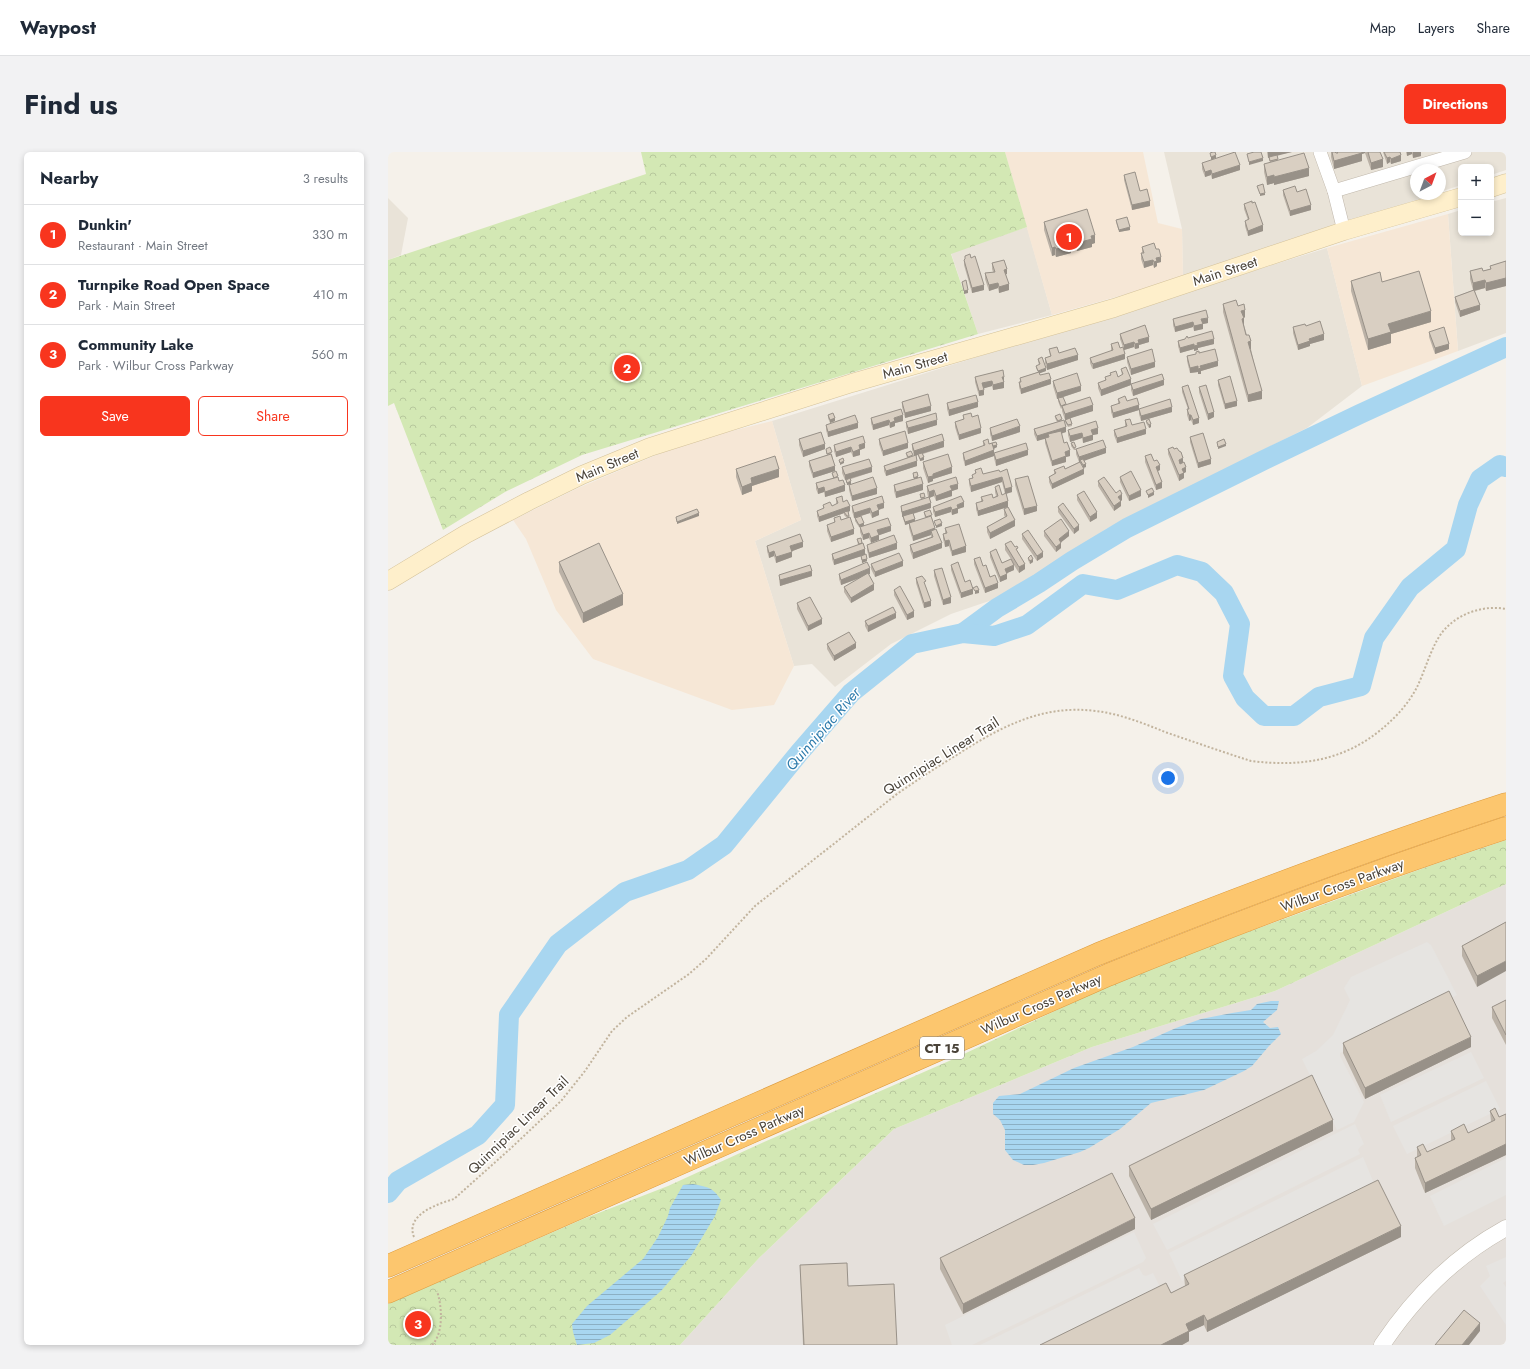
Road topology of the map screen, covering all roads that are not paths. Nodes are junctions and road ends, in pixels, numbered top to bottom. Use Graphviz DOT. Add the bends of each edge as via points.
graph roads {
  1 [pos="1320,152"];
  2 [pos="1465,152"];
  3 [pos="1506,183"];
  4 [pos="1494,187"];
  5 [pos="1334,190"];
  6 [pos="1458,198"];
  7 [pos="1344,231"];
  8 [pos="388,581"];
  9 [pos="1506,804"];
  10 [pos="1506,828"];
  11 [pos="1506,1228"];
  12 [pos="388,1266"];
  13 [pos="388,1292"];
  14 [pos="1382,1345"];
  1 -- 5 [label="street"];
  2 -- 5 [label="street"];
  3 -- 4 [label="main road"];
  5 -- 7 [label="street"];
  6 -- 7 [label="main road, Main Street"];
  7 -- 8 [label="main road, Main Street" via="1114,308 852,383 650,447 582,475 530,501 466,534"];
  9 -- 12 [label="highway, Wilbur Cross Parkway / CT 15" via="1324,867 1098,954"];
  10 -- 13 [label="highway, Wilbur Cross Parkway / CT 15" via="1332,888 1108,975"];
  11 -- 14 [label="street" via="1478,1245 1434,1281"];
}
